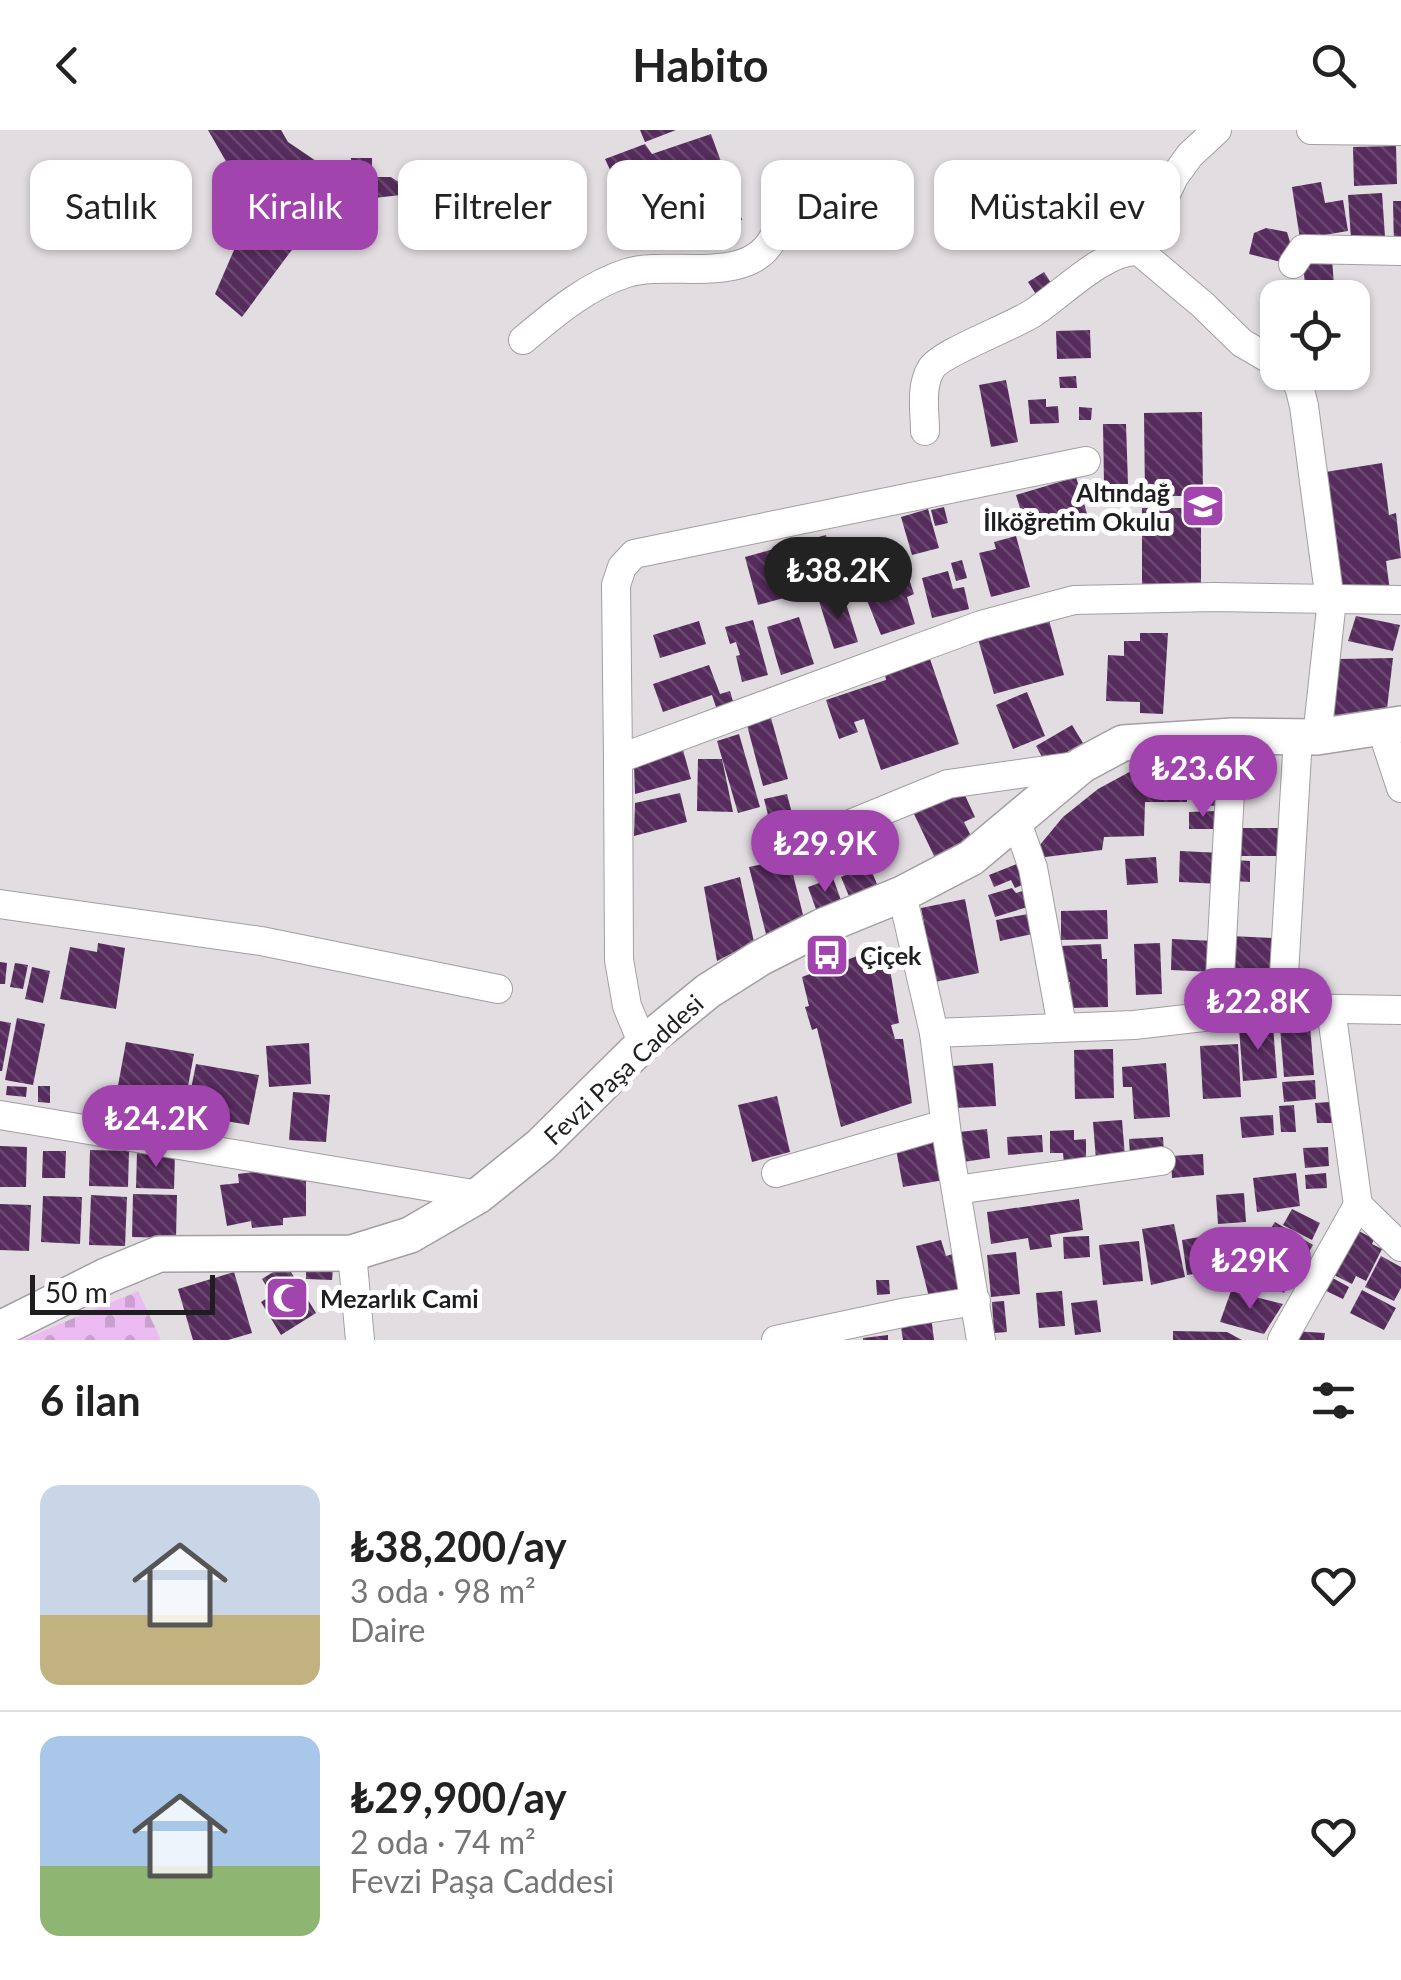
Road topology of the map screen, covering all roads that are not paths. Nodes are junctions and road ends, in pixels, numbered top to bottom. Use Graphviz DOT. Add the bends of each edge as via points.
graph roads {
  1 [pos="1217,130"];
  2 [pos="1311,130"];
  3 [pos="1401,131"];
  4 [pos="765,250"];
  5 [pos="1139,251"];
  6 [pos="1401,251"];
  7 [pos="1294,264"];
  8 [pos="523,340"];
  9 [pos="1260,354"];
  10 [pos="1300,390"];
  11 [pos="926,431"];
  12 [pos="1086,461"];
  13 [pos="1401,600"];
  14 [pos="1330,601"];
  15 [pos="1391,726"];
  16 [pos="1233,736"];
  17 [pos="1308,736"];
  18 [pos="618,759"];
  19 [pos="1082,765"];
  20 [pos="1401,788"];
  21 [pos="1017,822"];
  22 [pos="782,852"];
  23 [pos="902,894"];
  24 [pos="0,904"];
  25 [pos="498,989"];
  26 [pos="1282,1008"];
  27 [pos="1330,1009"];
  28 [pos="1401,1010"];
  29 [pos="1218,1016"];
  30 [pos="1062,1026"];
  31 [pos="934,1033"];
  32 [pos="643,1044"];
  33 [pos="0,1115"];
  34 [pos="945,1124"];
  35 [pos="1160,1162"];
  36 [pos="776,1174"];
  37 [pos="956,1190"];
  38 [pos="479,1195"];
  39 [pos="1358,1205"];
  40 [pos="1401,1247"];
  41 [pos="352,1253"];
  42 [pos="976,1301"];
  43 [pos="0,1329"];
  44 [pos="360,1340"];
  45 [pos="776,1340"];
  46 [pos="981,1340"];
  47 [pos="1282,1340"];
  1 -- 5 [label="street" via="1174,177"];
  2 -- 3 [label="street"];
  4 -- 8 [label="street" via="725,268 625,273 563,307"];
  5 -- 9 [label="street"];
  5 -- 11 [label="street" via="1103,263 1033,314 944,357 931,368 924,390"];
  6 -- 7 [label="street" via="1303,249"];
  10 -- 14 [label="street"];
  12 -- 18 [label="street" via="634,554 616,585"];
  13 -- 14 [label="street"];
  14 -- 17 [label="street"];
  14 -- 18 [label="street" via="1074,600 981,625"];
  15 -- 17 [label="street, Fevzi Paşa Caddesi"];
  15 -- 20 [label="street"];
  16 -- 17 [label="street, Fevzi Paşa Caddesi"];
  16 -- 19 [label="street, Fevzi Paşa Caddesi" via="1123,743"];
  16 -- 29 [label="street"];
  17 -- 26 [label="street"];
  18 -- 32 [label="street" via="620,960 627,1006"];
  19 -- 21 [label="street, Fevzi Paşa Caddesi"];
  19 -- 22 [label="street" via="948,784"];
  21 -- 23 [label="street, Fevzi Paşa Caddesi" via="971,858"];
  21 -- 30 [label="street" via="1033,868"];
  23 -- 31 [label="street"];
  23 -- 32 [label="street, Fevzi Paşa Caddesi" via="760,958"];
  24 -- 25 [label="street" via="261,941"];
  26 -- 27 [label="street"];
  26 -- 29 [label="street"];
  27 -- 28 [label="street"];
  27 -- 39 [label="street"];
  29 -- 30 [label="street"];
  30 -- 31 [label="street"];
  31 -- 34 [label="street"];
  32 -- 38 [label="street, Fevzi Paşa Caddesi" via="541,1145"];
  33 -- 38 [label="street"];
  34 -- 36 [label="street"];
  34 -- 37 [label="street"];
  35 -- 37 [label="street"];
  37 -- 42 [label="street"];
  38 -- 41 [label="street, Fevzi Paşa Caddesi" via="410,1234"];
  39 -- 40 [label="street"];
  39 -- 47 [label="street"];
  41 -- 43 [label="street, Fevzi Paşa Caddesi" via="159,1254"];
  41 -- 44 [label="street"];
  42 -- 45 [label="street"];
  42 -- 46 [label="street"];
}
